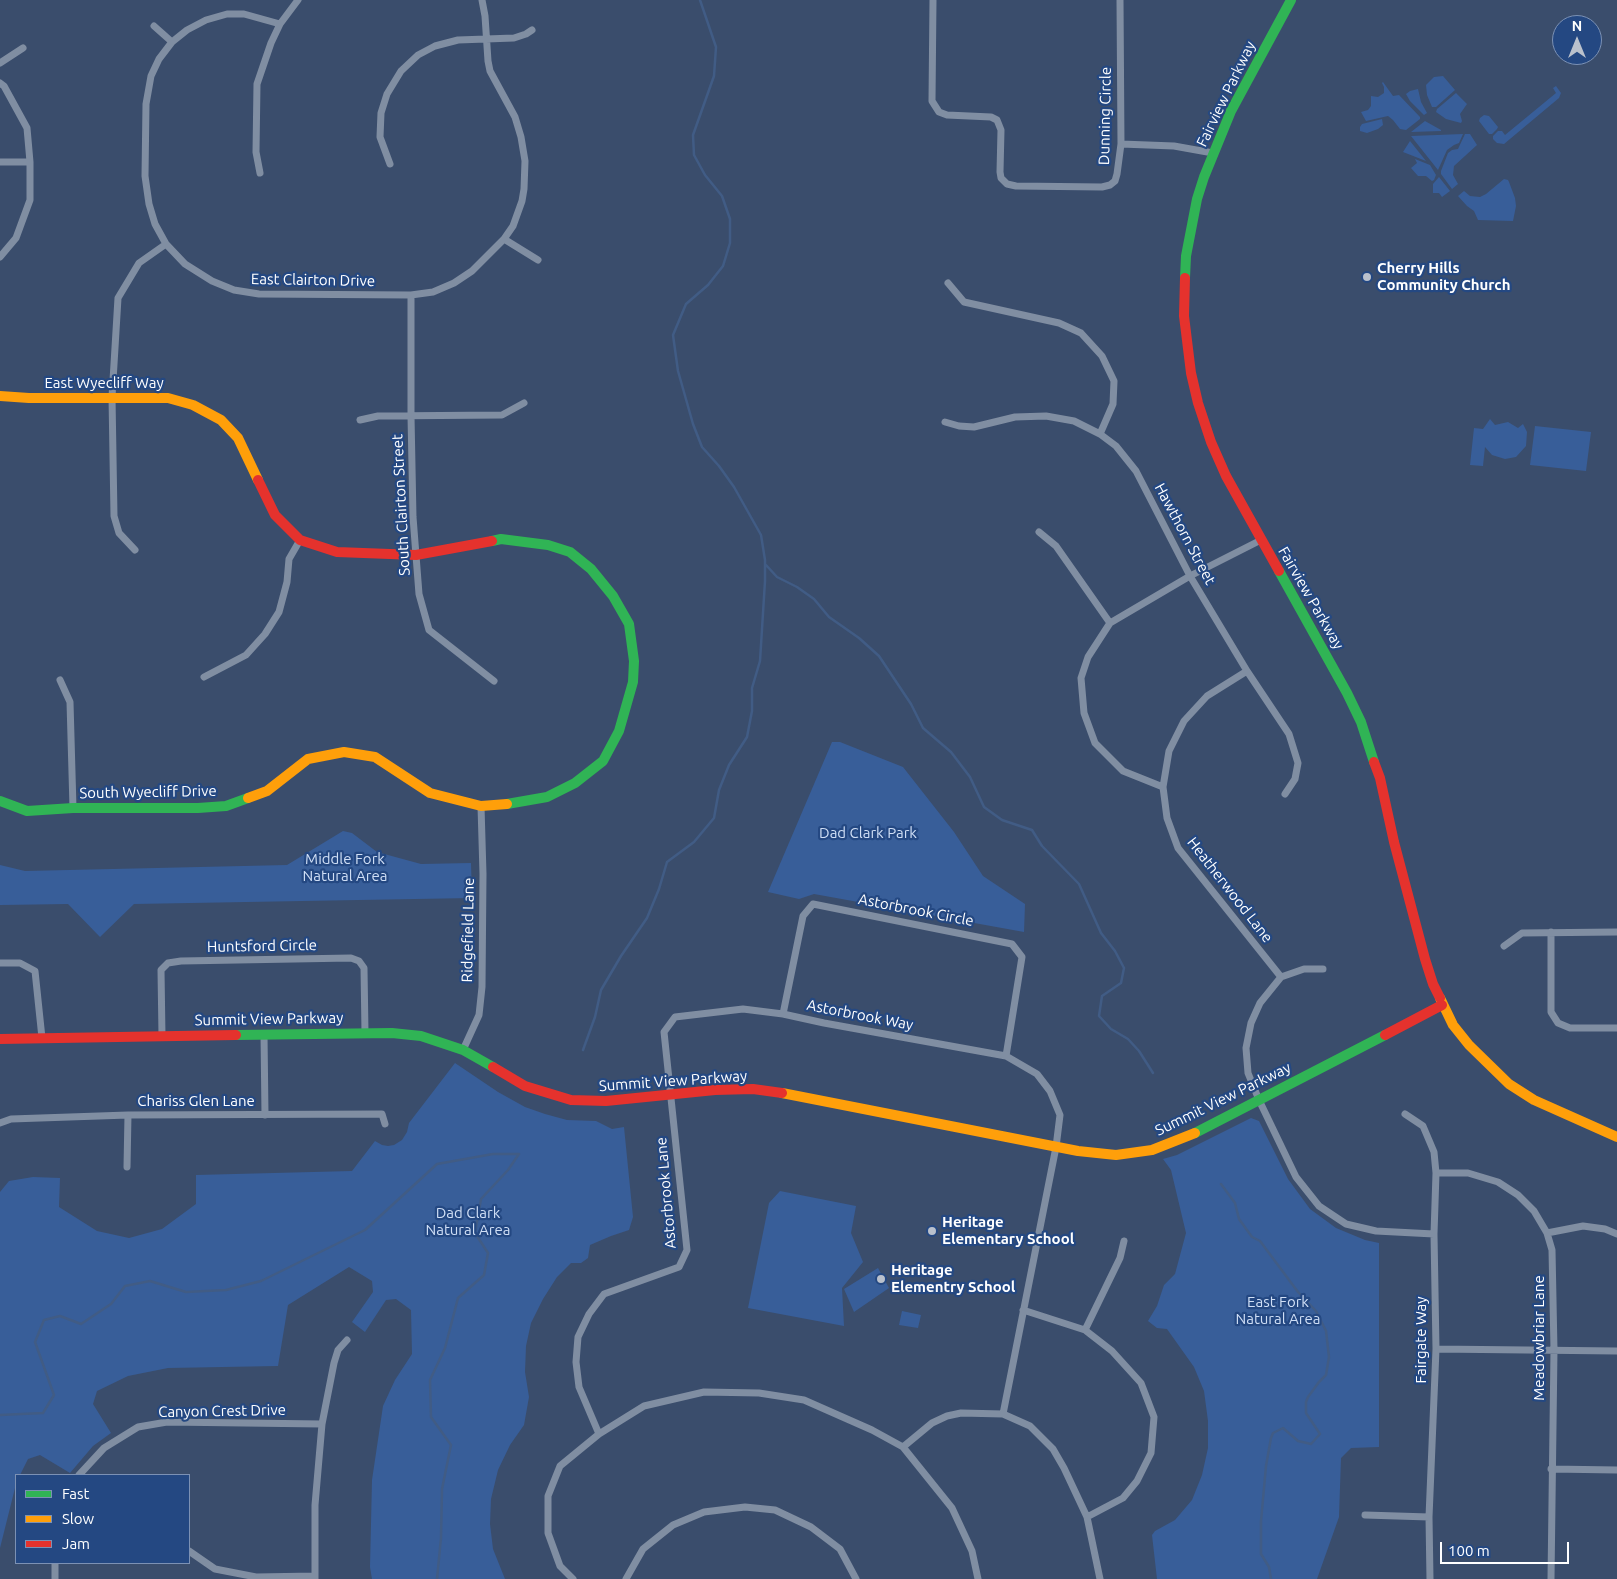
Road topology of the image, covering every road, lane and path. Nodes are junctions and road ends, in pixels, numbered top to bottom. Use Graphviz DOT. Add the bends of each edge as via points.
graph roads {
  1 [pos="298,0"];
  2 [pos="482,0"];
  3 [pos="933,0"];
  4 [pos="1120,0"];
  5 [pos="1291,0"];
  6 [pos="280,24"];
  7 [pos="154,26"];
  8 [pos="532,30"];
  9 [pos="486,39"];
  10 [pos="172,42"];
  11 [pos="23,48"];
  12 [pos="0,63"];
  13 [pos="0,83"];
  14 [pos="1121,144"];
  15 [pos="1213,153"];
  16 [pos="0,162"];
  17 [pos="30,162"];
  18 [pos="390,164"];
  19 [pos="260,173"];
  20 [pos="504,239"];
  21 [pos="166,244"];
  22 [pos="0,257"];
  23 [pos="538,260"];
  24 [pos="948,283"];
  25 [pos="411,295"];
  26 [pos="0,396"];
  27 [pos="112,396"];
  28 [pos="524,403"];
  29 [pos="411,416"];
  30 [pos="360,420"];
  31 [pos="945,422"];
  32 [pos="1100,434"];
  33 [pos="1039,532"];
  34 [pos="300,540"];
  35 [pos="1261,540"];
  36 [pos="134,550"];
  37 [pos="416,556"];
  38 [pos="1190,576"];
  39 [pos="1110,623"];
  40 [pos="1247,671"];
  41 [pos="204,677"];
  42 [pos="60,680"];
  43 [pos="494,681"];
  44 [pos="1164,786"];
  45 [pos="1285,794"];
  46 [pos="0,801"];
  47 [pos="481,806"];
  48 [pos="73,808"];
  49 [pos="1551,932"];
  50 [pos="1617,932"];
  51 [pos="1504,946"];
  52 [pos="0,963"];
  53 [pos="1323,969"];
  54 [pos="1281,977"];
  55 [pos="1442,1005"];
  56 [pos="783,1014"];
  57 [pos="1617,1028"];
  58 [pos="366,1033"];
  59 [pos="264,1034"];
  60 [pos="162,1036"];
  61 [pos="42,1038"];
  62 [pos="0,1039"];
  63 [pos="463,1050"];
  64 [pos="1006,1056"];
  65 [pos="671,1095"];
  66 [pos="1259,1100"];
  67 [pos="1404,1114"];
  68 [pos="128,1115"];
  69 [pos="265,1115"];
  70 [pos="0,1123"];
  71 [pos="385,1124"];
  72 [pos="1617,1137"];
  73 [pos="1056,1147"];
  74 [pos="127,1167"];
  75 [pos="1436,1173"];
  76 [pos="1546,1233"];
  77 [pos="1434,1234"];
  78 [pos="1617,1234"];
  79 [pos="1124,1241"];
  80 [pos="1024,1310"];
  81 [pos="1084,1330"];
  82 [pos="347,1340"];
  83 [pos="1436,1349"];
  84 [pos="1554,1350"];
  85 [pos="1617,1350"];
  86 [pos="1002,1414"];
  87 [pos="322,1424"];
  88 [pos="599,1434"];
  89 [pos="903,1447"];
  90 [pos="1551,1469"];
  91 [pos="1617,1470"];
  92 [pos="80,1474"];
  93 [pos="1366,1515"];
  94 [pos="1087,1517"];
  95 [pos="1429,1517"];
  96 [pos="190,1552"];
  97 [pos="55,1564"];
  98 [pos="315,1578"];
  99 [pos="55,1579"];
  100 [pos="573,1579"];
  101 [pos="626,1579"];
  102 [pos="856,1579"];
  103 [pos="978,1579"];
  104 [pos="1100,1579"];
  105 [pos="1430,1579"];
  106 [pos="1551,1579"];
  1 -- 6 [label="street"];
  2 -- 9 [label="street, East Clairton Drive"];
  3 -- 14 [label="street, Dunning Circle" via="932,101 939,112 947,115 997,120 1001,130 1000,172 1007,184 1110,185 1117,174"];
  4 -- 14 [label="street, Dunning Circle"];
  5 -- 15 [label="street, Fairview Parkway" via="1231,111"];
  6 -- 10 [label="street, East Clairton Drive" via="244,14 227,14 206,20"];
  6 -- 19 [label="street" via="257,84 256,152"];
  7 -- 10 [label="street"];
  8 -- 9 [label="street" via="514,38"];
  9 -- 18 [label="street" via="458,40 435,46 418,55 401,71 387,94 381,113 380,137"];
  9 -- 20 [label="street, East Clairton Drive" via="490,71 518,125 525,161 522,201 513,226"];
  10 -- 21 [label="street, East Clairton Drive" via="159,59 146,104 147,195 155,224"];
  11 -- 12 [label="street"];
  13 -- 17 [label="street" via="27,128"];
  14 -- 15 [label="street" via="1174,146"];
  15 -- 35 [label="street, Fairview Parkway" via="1197,199 1186,256 1184,316 1187,346 1198,403 1211,442"];
  16 -- 17 [label="street"];
  17 -- 22 [label="street" via="30,200 16,238"];
  20 -- 23 [label="street"];
  20 -- 25 [label="street, East Clairton Drive" via="472,271 454,283 432,292"];
  21 -- 25 [label="street, East Clairton Drive" via="185,264 234,290 259,294"];
  21 -- 27 [label="street" via="139,263 118,298"];
  24 -- 32 [label="street" via="964,302 1059,323 1081,333 1102,356 1114,381 1112,404"];
  25 -- 29 [label="street, South Clairton Street"];
  26 -- 27 [label="street, East Wyecliff Way"];
  27 -- 34 [label="street, East Wyecliff Way" via="168,398 193,404 221,420 238,438 275,515"];
  27 -- 36 [label="street" via="114,516 119,533"];
  28 -- 29 [label="street" via="502,415"];
  29 -- 30 [label="street" via="378,416"];
  29 -- 37 [label="street, South Clairton Street"];
  31 -- 32 [label="street, Hawthorn Street" via="974,427 1015,417 1046,416 1074,421"];
  32 -- 38 [label="street, Hawthorn Street" via="1116,446 1136,471"];
  33 -- 39 [label="street" via="1056,546"];
  34 -- 37 [label="street, East Wyecliff Way" via="337,552"];
  34 -- 41 [label="street" via="289,559 279,612 265,634 246,655"];
  35 -- 38 [label="street"];
  35 -- 55 [label="street, Fairview Parkway" via="1361,722 1380,778 1424,959"];
  37 -- 43 [label="street, South Clairton Street" via="418,594 429,630"];
  37 -- 47 [label="street, East Wyecliff Way" via="501,539 548,545 570,552 591,569 613,596 629,624 633,682 619,731 603,761 575,783 547,797 515,804"];
  38 -- 39 [label="street"];
  38 -- 40 [label="street, Hawthorn Street"];
  39 -- 44 [label="street" via="1088,657 1081,678 1084,714 1095,743 1124,771"];
  40 -- 44 [label="street, Heatherwood Lane" via="1207,696 1184,721 1169,751"];
  40 -- 45 [label="street, Hawthorn Street" via="1289,734 1298,763 1295,779"];
  42 -- 48 [label="street" via="70,702"];
  44 -- 54 [label="street, Heatherwood Lane" via="1167,818 1178,848"];
  46 -- 48 [label="street, South Wyecliff Drive" via="27,811"];
  47 -- 48 [label="street, South Wyecliff Drive" via="430,793 376,758 344,752 308,759 267,791 226,806"];
  47 -- 63 [label="street, Ridgefield Lane" via="482,987 479,1015"];
  49 -- 50 [label="street"];
  49 -- 51 [label="street" via="1522,933"];
  49 -- 57 [label="street" via="1551,1012 1558,1023 1570,1028"];
  52 -- 61 [label="street" via="20,963 35,971"];
  53 -- 54 [label="street" via="1304,969"];
  54 -- 66 [label="street" via="1260,1003 1251,1023 1246,1048 1248,1073"];
  55 -- 66 [label="street, Summit View Parkway"];
  55 -- 72 [label="street, Fairview Parkway" via="1469,1045 1509,1084 1534,1100"];
  56 -- 64 [label="street, Astorbrook Way"];
  56 -- 64 [label="street, Astorbrook Circle" via="803,916 813,904 1012,944 1022,957"];
  56 -- 65 [label="street, Astorbrook Way" via="743,1009 675,1017 664,1032"];
  58 -- 59 [label="street, Summit View Parkway"];
  58 -- 60 [label="street, Huntsford Circle" via="364,968 359,961 351,958 190,960 168,963 161,970"];
  58 -- 63 [label="street, Summit View Parkway" via="421,1036"];
  59 -- 60 [label="street, Summit View Parkway"];
  59 -- 69 [label="street"];
  60 -- 61 [label="street, Summit View Parkway"];
  61 -- 62 [label="street, Summit View Parkway"];
  63 -- 65 [label="street, Summit View Parkway" via="525,1086 556,1096 606,1102"];
  64 -- 73 [label="street, Astorbrook Way" via="1037,1074 1050,1091 1060,1115"];
  65 -- 73 [label="street, Summit View Parkway" via="737,1089 775,1092"];
  65 -- 88 [label="street, Astorbrook Lane" via="687,1250 678,1267 604,1294 578,1337 579,1387"];
  66 -- 73 [label="street, Summit View Parkway" via="1191,1135 1152,1150 1098,1154"];
  66 -- 77 [label="street" via="1296,1177 1319,1206 1346,1224 1376,1231"];
  67 -- 75 [label="street, Fairgate Way" via="1423,1126 1434,1152"];
  68 -- 69 [label="street, Chariss Glen Lane"];
  68 -- 70 [label="street, Chariss Glen Lane" via="11,1119"];
  68 -- 74 [label="street"];
  69 -- 71 [label="street, Chariss Glen Lane" via="382,1114"];
  73 -- 80 [label="street, Astorbrook Way"];
  75 -- 76 [label="street, Meadowbriar Lane" via="1468,1173 1498,1182 1534,1210"];
  75 -- 77 [label="street, Fairgate Way"];
  76 -- 78 [label="street" via="1583,1226"];
  76 -- 84 [label="street, Meadowbriar Lane" via="1552,1250"];
  77 -- 83 [label="street, Fairgate Way"];
  79 -- 81 [label="street" via="1120,1258"];
  80 -- 81 [label="street"];
  80 -- 86 [label="street, Astorbrook Way"];
  81 -- 94 [label="street" via="1112,1351 1141,1383 1154,1417 1151,1453 1137,1482 1123,1498"];
  82 -- 87 [label="street" via="338,1350 334,1362"];
  83 -- 84 [label="street"];
  83 -- 95 [label="street, Fairgate Way"];
  84 -- 85 [label="street"];
  84 -- 90 [label="street, Meadowbriar Lane"];
  86 -- 89 [label="street" via="960,1413 947,1416 932,1423"];
  86 -- 94 [label="street" via="1030,1426 1053,1449"];
  87 -- 92 [label="street, Canyon Crest Drive" via="167,1422 138,1427 104,1448"];
  87 -- 98 [label="street" via="315,1505"];
  88 -- 89 [label="street" via="644,1406 704,1392 759,1393 804,1400"];
  88 -- 100 [label="street" via="560,1466 548,1496 548,1533 560,1566"];
  89 -- 103 [label="street" via="952,1508 972,1551"];
  90 -- 91 [label="street"];
  90 -- 106 [label="street, Meadowbriar Lane"];
  93 -- 95 [label="street"];
  94 -- 104 [label="street"];
  95 -- 105 [label="street, Fairgate Way"];
  96 -- 98 [label="street" via="215,1570 256,1577"];
  97 -- 99 [label="street"];
  101 -- 102 [label="street" via="643,1549 673,1526 704,1512 745,1507 775,1510 811,1527 840,1549"];
}
